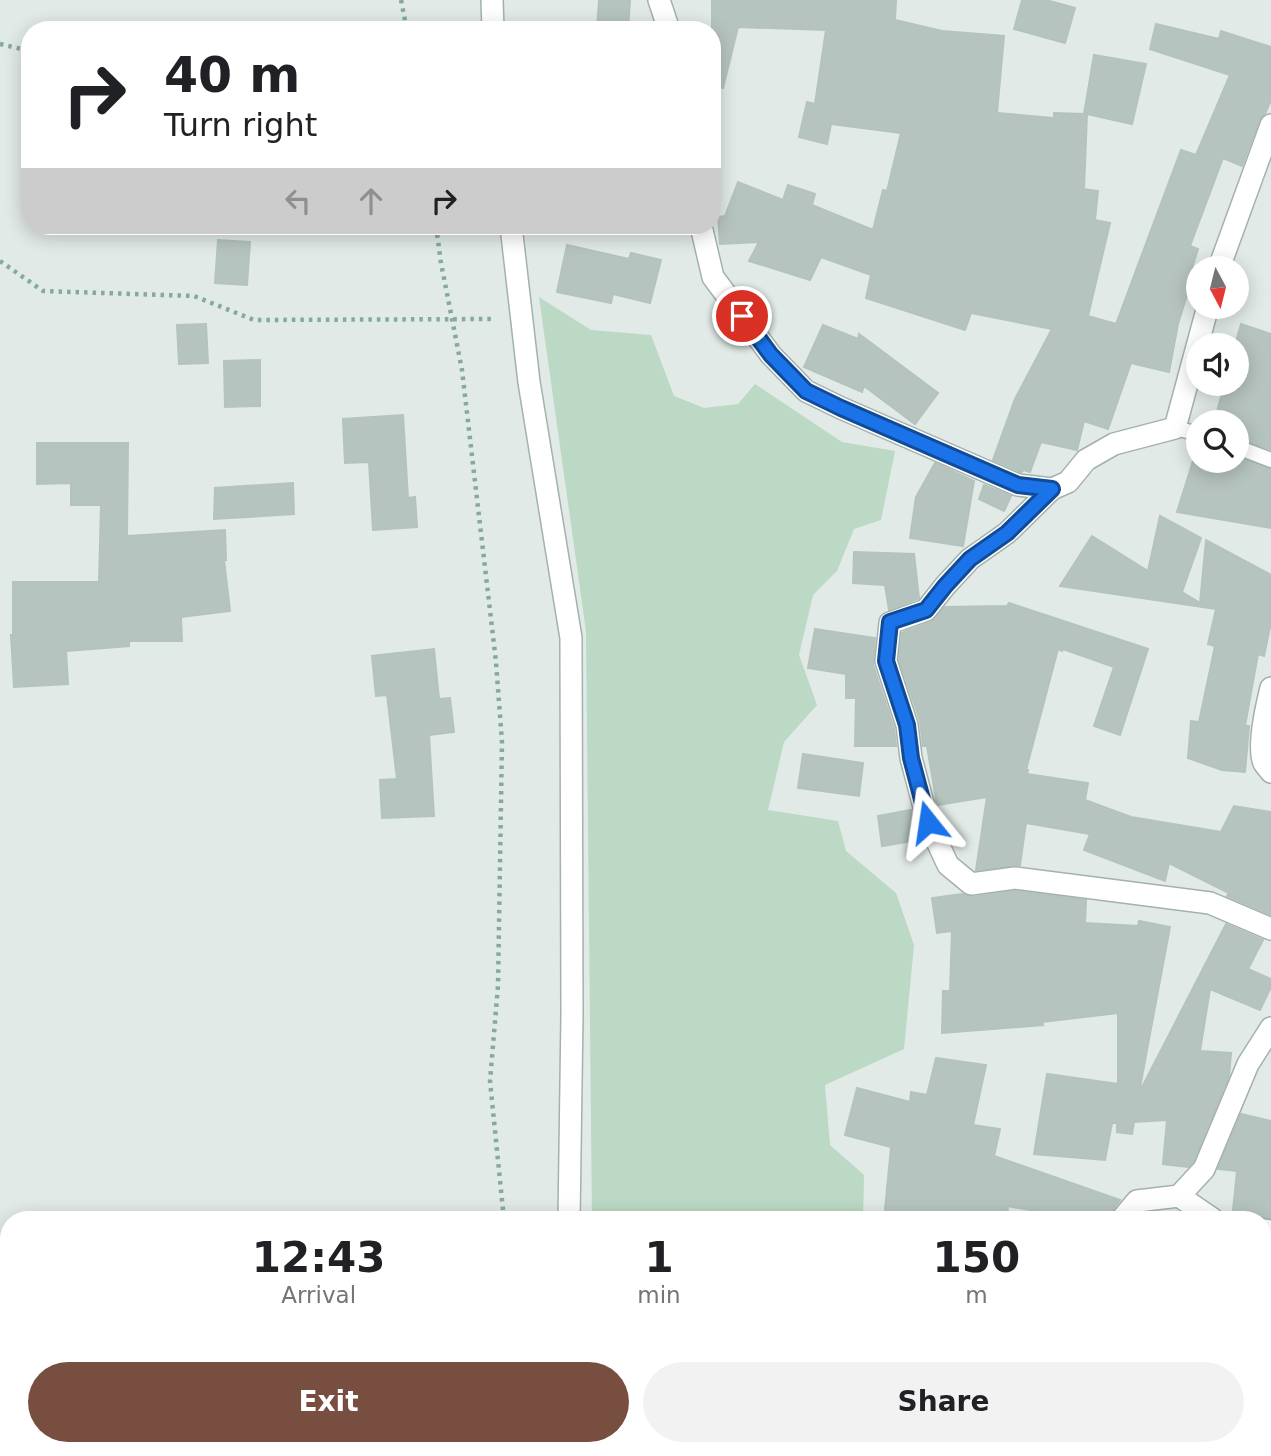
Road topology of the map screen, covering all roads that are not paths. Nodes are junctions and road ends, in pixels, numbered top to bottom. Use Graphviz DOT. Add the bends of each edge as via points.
graph roads {
  1 [pos="492,0"];
  2 [pos="659,0"];
  3 [pos="493,21"];
  4 [pos="666,21"];
  5 [pos="1271,125"];
  6 [pos="512,235"];
  7 [pos="703,235"];
  8 [pos="1223,256"];
  9 [pos="1204,319"];
  10 [pos="1175,428"];
  11 [pos="1186,431"];
  12 [pos="1249,452"];
  13 [pos="1271,460"];
  14 [pos="1052,489"];
  15 [pos="1271,688"];
  16 [pos="1271,772"];
  17 [pos="1271,929"];
  18 [pos="1271,1028"];
  19 [pos="1179,1196"];
  20 [pos="569,1211"];
  21 [pos="1128,1211"];
  22 [pos="1201,1211"];
  1 -- 3 [label="street"];
  2 -- 4 [label="street"];
  5 -- 8 [label="street"];
  6 -- 20 [label="street" via="529,382 571,638"];
  7 -- 14 [label="street" via="713,277 771,355 806,391 1018,485"];
  9 -- 10 [label="street"];
  10 -- 11 [label="lane"];
  10 -- 14 [label="street" via="1114,444 1086,460 1068,482"];
  12 -- 13 [label="lane"];
  14 -- 17 [label="street" via="1007,533 970,559 926,610 890,622 886,661 907,725 928,822 948,865 971,884 1015,878 1210,904"];
  15 -- 16 [label="street" via="1262,747 1263,761"];
  18 -- 19 [label="street" via="1248,1064 1204,1169"];
  19 -- 21 [label="street" via="1137,1200"];
  19 -- 22 [label="street"];
}
